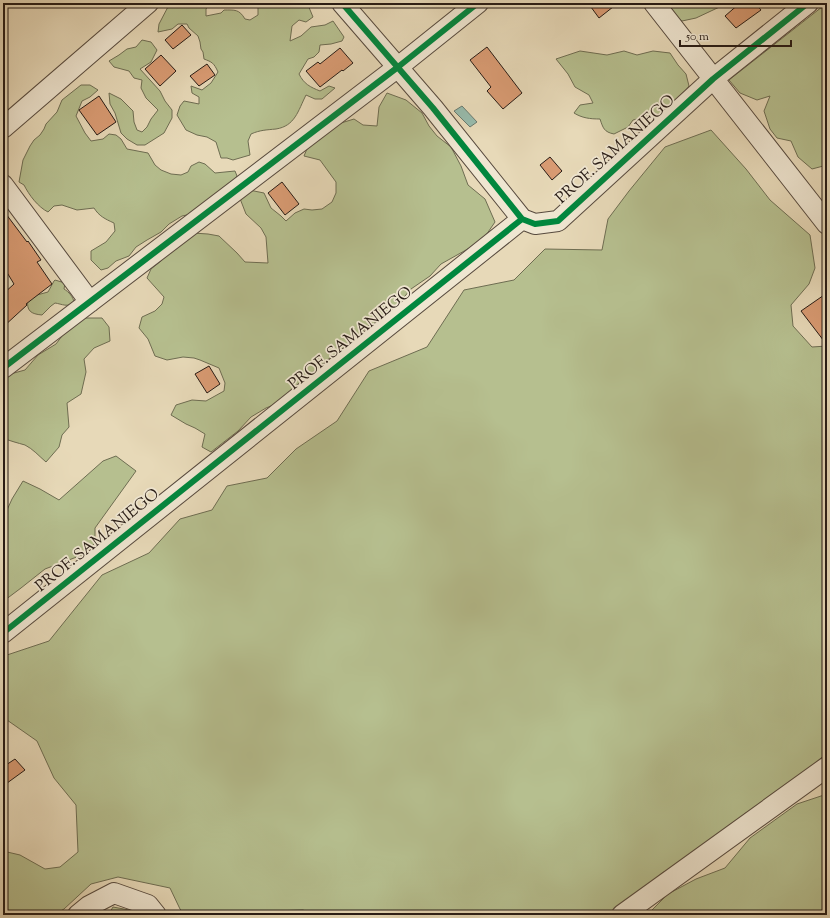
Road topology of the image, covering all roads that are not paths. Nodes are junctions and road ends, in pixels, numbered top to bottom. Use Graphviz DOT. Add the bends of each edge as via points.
graph roads {
  1 [pos="148,3"];
  2 [pos="342,3"];
  3 [pos="478,3"];
  4 [pos="654,3"];
  5 [pos="808,3"];
  6 [pos="398,67"];
  7 [pos="713,79"];
  8 [pos="3,128"];
  9 [pos="3,185"];
  10 [pos="522,219"];
  11 [pos="827,224"];
  12 [pos="90,302"];
  13 [pos="3,368"];
  14 [pos="3,633"];
  15 [pos="827,767"];
  16 [pos="78,915"];
  17 [pos="156,915"];
  18 [pos="622,915"];
  1 -- 8 [label="street"];
  2 -- 6 [label="street"];
  3 -- 6 [label="street"];
  4 -- 7 [label="street"];
  5 -- 7 [label="street, PROF. SAMANIEGO"];
  6 -- 10 [label="street"];
  6 -- 12 [label="street"];
  7 -- 10 [label="street, PROF. SAMANIEGO" via="558,221 535,224"];
  7 -- 11 [label="street"];
  9 -- 12 [label="street"];
  10 -- 14 [label="street, PROF. SAMANIEGO"];
  12 -- 13 [label="street"];
  15 -- 18 [label="street"];
  16 -- 17 [label="street" via="114,893 148,905"];
}
